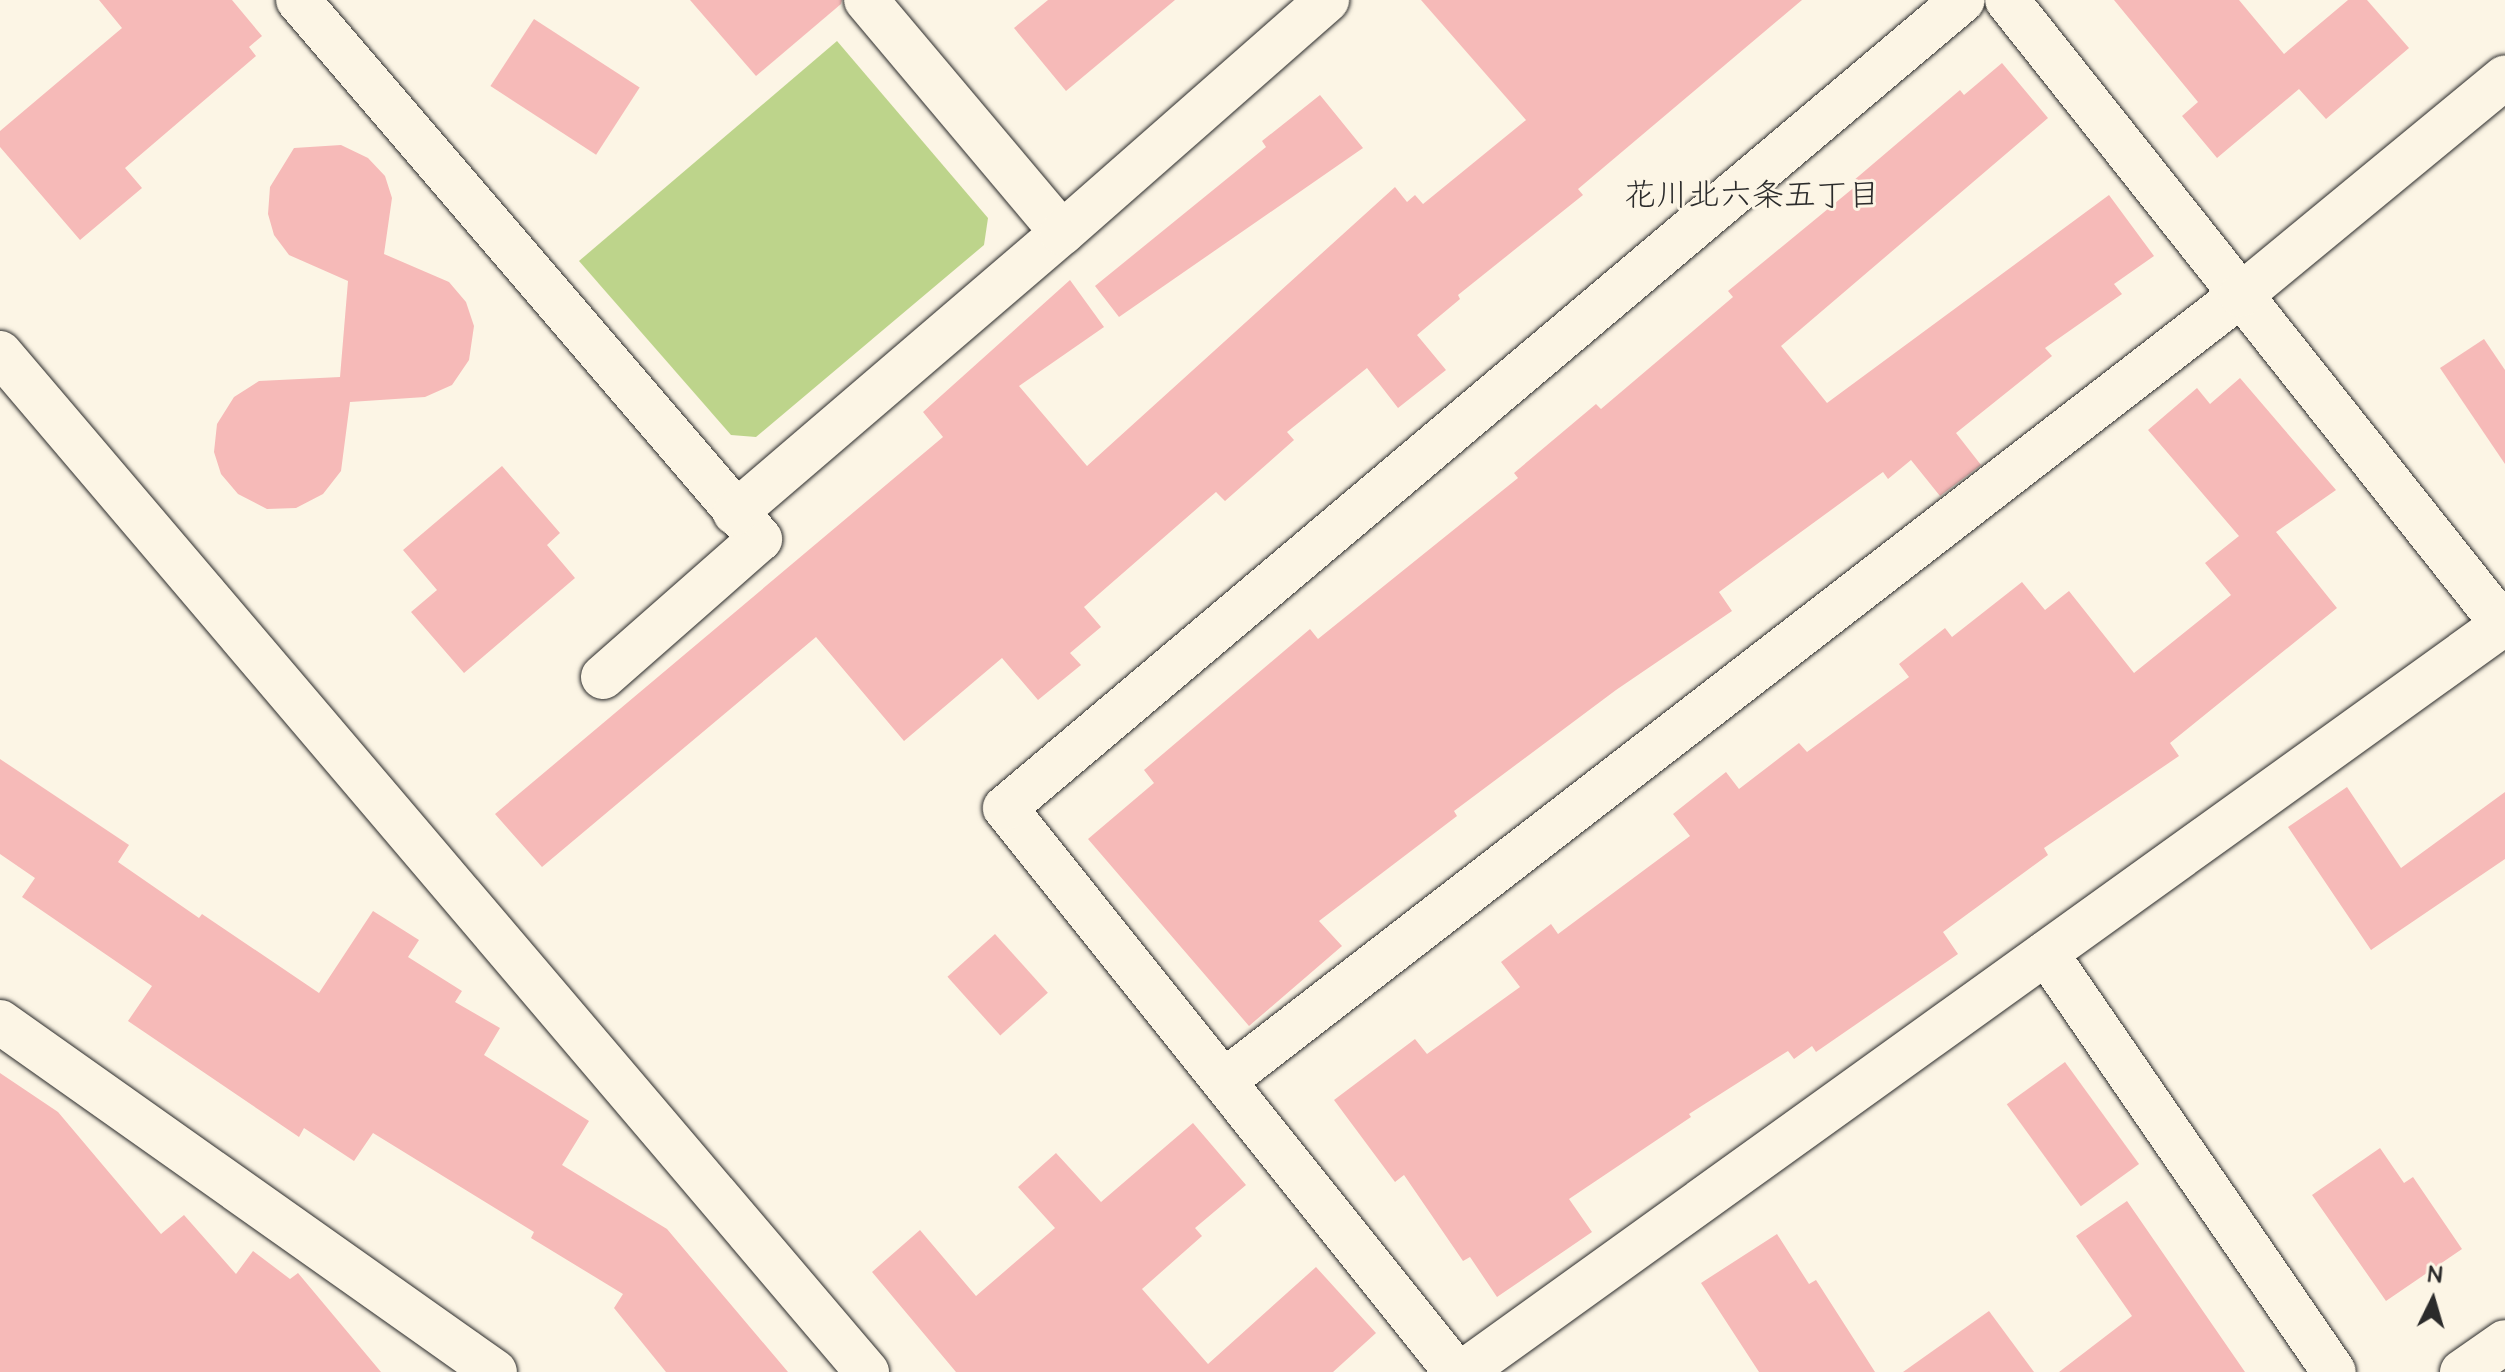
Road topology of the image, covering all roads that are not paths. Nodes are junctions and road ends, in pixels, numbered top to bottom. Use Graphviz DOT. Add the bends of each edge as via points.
graph roads {
  1 [pos="298,0"];
  2 [pos="866,0"];
  3 [pos="1327,0"];
  4 [pos="1963,0"];
  5 [pos="2007,0"];
  6 [pos="2505,77"];
  7 [pos="1062,233"];
  8 [pos="2241,295"];
  9 [pos="0,353"];
  10 [pos="735,513"];
  11 [pos="2504,624"];
  12 [pos="603,677"];
  13 [pos="2046,953"];
  14 [pos="0,1022"];
  15 [pos="1224,1081"];
  16 [pos="2505,1342"];
  17 [pos="495,1372"];
  18 [pos="867,1372"];
  19 [pos="1456,1372"];
  20 [pos="1463,1372"];
  21 [pos="2334,1372"];
  22 [pos="2462,1372"];
  1 -- 10 [label="street"];
  2 -- 7 [label="street"];
  3 -- 7 [label="street"];
  4 -- 15 [label="street" via="1005,808"];
  5 -- 8 [label="street"];
  6 -- 8 [label="street"];
  7 -- 10 [label="street"];
  8 -- 11 [label="street"];
  8 -- 15 [label="street"];
  9 -- 18 [label="street"];
  10 -- 12 [label="street" via="760,539"];
  11 -- 13 [label="street"];
  13 -- 20 [label="street"];
  13 -- 21 [label="street"];
  14 -- 17 [label="street"];
  15 -- 19 [label="street"];
  16 -- 22 [label="street"];
}
